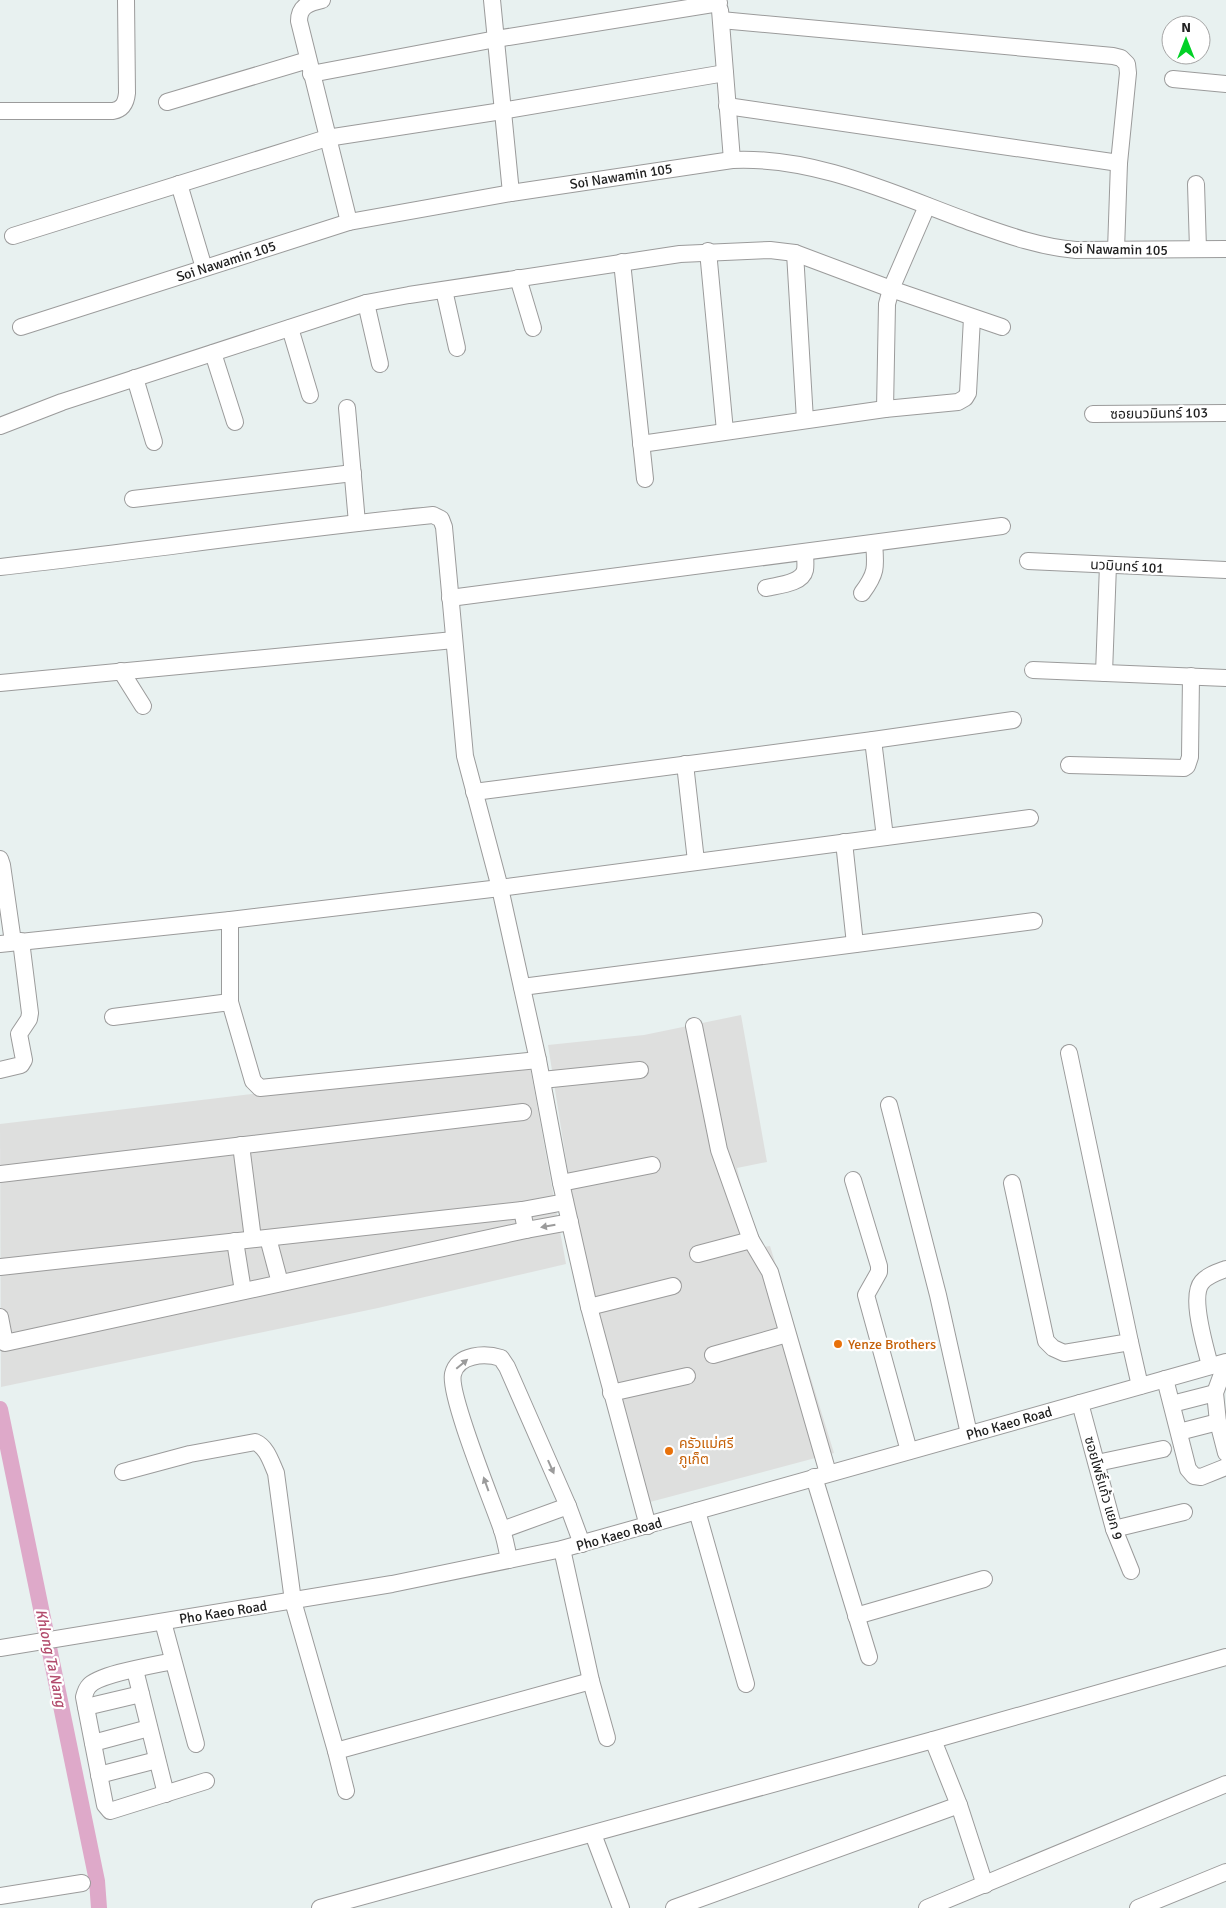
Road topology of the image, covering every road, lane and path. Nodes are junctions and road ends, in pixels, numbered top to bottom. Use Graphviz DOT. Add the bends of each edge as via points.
graph roads {
  1 [pos="126,0"];
  2 [pos="322,0"];
  3 [pos="492,0"];
  4 [pos="719,1"];
  5 [pos="721,20"];
  6 [pos="496,39"];
  7 [pos="309,67"];
  8 [pos="725,73"];
  9 [pos="1173,79"];
  10 [pos="1226,84"];
  11 [pos="167,102"];
  12 [pos="727,106"];
  13 [pos="0,111"];
  14 [pos="502,111"];
  15 [pos="327,138"];
  16 [pos="732,160"];
  17 [pos="1119,163"];
  18 [pos="179,184"];
  19 [pos="1196,184"];
  20 [pos="511,193"];
  21 [pos="927,206"];
  22 [pos="348,222"];
  23 [pos="13,236"];
  24 [pos="1198,249"];
  25 [pos="1226,249"];
  26 [pos="1116,250"];
  27 [pos="708,252"];
  28 [pos="795,253"];
  29 [pos="622,262"];
  30 [pos="204,268"];
  31 [pos="518,278"];
  32 [pos="891,289"];
  33 [pos="444,290"];
  34 [pos="366,303"];
  35 [pos="972,318"];
  36 [pos="21,326"];
  37 [pos="1002,327"];
  38 [pos="290,328"];
  39 [pos="533,328"];
  40 [pos="457,348"];
  41 [pos="213,353"];
  42 [pos="380,364"];
  43 [pos="135,378"];
  44 [pos="310,395"];
  45 [pos="347,408"];
  46 [pos="885,409"];
  47 [pos="1226,413"];
  48 [pos="1093,414"];
  49 [pos="805,420"];
  50 [pos="235,422"];
  51 [pos="0,426"];
  52 [pos="725,431"];
  53 [pos="154,442"];
  54 [pos="641,444"];
  55 [pos="352,473"];
  56 [pos="645,479"];
  57 [pos="133,499"];
  58 [pos="357,523"];
  59 [pos="1002,526"];
  60 [pos="874,543"];
  61 [pos="805,553"];
  62 [pos="1028,560"];
  63 [pos="1108,565"];
  64 [pos="0,568"];
  65 [pos="1226,570"];
  66 [pos="766,588"];
  67 [pos="862,593"];
  68 [pos="450,598"];
  69 [pos="454,640"];
  70 [pos="1033,670"];
  71 [pos="121,671"];
  72 [pos="1104,673"];
  73 [pos="1191,676"];
  74 [pos="1226,678"];
  75 [pos="0,683"];
  76 [pos="143,706"];
  77 [pos="1013,720"];
  78 [pos="873,740"];
  79 [pos="685,764"];
  80 [pos="1069,765"];
  81 [pos="474,792"];
  82 [pos="1030,818"];
  83 [pos="885,837"];
  84 [pos="844,842"];
  85 [pos="0,859"];
  86 [pos="696,861"];
  87 [pos="500,888"];
  88 [pos="230,920"];
  89 [pos="1034,921"];
  90 [pos="12,942"];
  91 [pos="855,944"];
  92 [pos="522,987"];
  93 [pos="230,1002"];
  94 [pos="113,1017"];
  95 [pos="694,1026"];
  96 [pos="1069,1054"];
  97 [pos="538,1060"];
  98 [pos="0,1070"];
  99 [pos="640,1070"];
  100 [pos="542,1080"];
  101 [pos="889,1106"];
  102 [pos="523,1112"];
  103 [pos="242,1145"];
  104 [pos="652,1165"];
  105 [pos="0,1174"];
  106 [pos="853,1180"];
  107 [pos="561,1183"];
  108 [pos="1012,1183"];
  109 [pos="565,1202"];
  110 [pos="522,1210"];
  111 [pos="448,1218"];
  112 [pos="570,1222"];
  113 [pos="526,1230"];
  114 [pos="261,1239"];
  115 [pos="751,1240"];
  116 [pos="235,1241"];
  117 [pos="453,1246"];
  118 [pos="698,1254"];
  119 [pos="0,1267"];
  120 [pos="1226,1269"];
  121 [pos="280,1283"];
  122 [pos="673,1286"];
  123 [pos="244,1291"];
  124 [pos="589,1307"];
  125 [pos="0,1317"];
  126 [pos="788,1334"];
  127 [pos="1130,1342"];
  128 [pos="713,1355"];
  129 [pos="1226,1362"];
  130 [pos="1210,1366"];
  131 [pos="687,1376"];
  132 [pos="1165,1380"];
  133 [pos="1140,1386"];
  134 [pos="611,1393"];
  135 [pos="1215,1393"];
  136 [pos="1080,1403"];
  137 [pos="1172,1404"];
  138 [pos="1218,1422"];
  139 [pos="1179,1432"];
  140 [pos="969,1434"];
  141 [pos="1163,1449"];
  142 [pos="909,1451"];
  143 [pos="1226,1452"];
  144 [pos="1096,1463"];
  145 [pos="1226,1467"];
  146 [pos="123,1472"];
  147 [pos="821,1475"];
  148 [pos="568,1506"];
  149 [pos="697,1511"];
  150 [pos="1184,1512"];
  151 [pos="648,1526"];
  152 [pos="1114,1529"];
  153 [pos="502,1530"];
  154 [pos="582,1544"];
  155 [pos="562,1550"];
  156 [pos="510,1560"];
  157 [pos="1131,1571"];
  158 [pos="984,1580"];
  159 [pos="294,1602"];
  160 [pos="856,1616"];
  161 [pos="163,1622"];
  162 [pos="0,1648"];
  163 [pos="869,1657"];
  164 [pos="1226,1657"];
  165 [pos="173,1661"];
  166 [pos="135,1670"];
  167 [pos="591,1681"];
  168 [pos="746,1684"];
  169 [pos="141,1694"];
  170 [pos="86,1707"];
  171 [pos="149,1728"];
  172 [pos="607,1738"];
  173 [pos="933,1740"];
  174 [pos="92,1742"];
  175 [pos="196,1744"];
  176 [pos="336,1751"];
  177 [pos="157,1760"];
  178 [pos="98,1775"];
  179 [pos="206,1781"];
  180 [pos="1226,1784"];
  181 [pos="346,1791"];
  182 [pos="166,1794"];
  183 [pos="959,1805"];
  184 [pos="593,1834"];
  185 [pos="1226,1872"];
  186 [pos="82,1883"];
  187 [pos="986,1885"];
  188 [pos="0,1896"];
  189 [pos="320,1908"];
  190 [pos="621,1908"];
  191 [pos="674,1908"];
  192 [pos="927,1908"];
  193 [pos="1138,1908"];
  1 -- 13 [label="street" via="127,93 126,101 119,110"];
  2 -- 7 [label="street" via="307,4 299,15"];
  3 -- 6 [label="street"];
  4 -- 5 [label="street"];
  4 -- 6 [label="street"];
  5 -- 8 [label="street"];
  5 -- 17 [label="street" via="1121,58 1127,64 1128,73"];
  6 -- 7 [label="street"];
  6 -- 14 [label="street"];
  7 -- 11 [label="street"];
  7 -- 15 [label="street"];
  8 -- 12 [label="street"];
  8 -- 14 [label="street"];
  9 -- 10 [label="street"];
  12 -- 16 [label="street"];
  12 -- 17 [label="street"];
  14 -- 15 [label="street"];
  14 -- 20 [label="street"];
  15 -- 18 [label="street"];
  15 -- 22 [label="street"];
  16 -- 20 [label="street, Soi Nawamin 105"];
  16 -- 21 [label="street, Soi Nawamin 105" via="758,159 812,167"];
  17 -- 26 [label="street"];
  18 -- 23 [label="street"];
  18 -- 30 [label="street"];
  19 -- 24 [label="street"];
  20 -- 22 [label="street, Soi Nawamin 105"];
  21 -- 26 [label="street, Soi Nawamin 105" via="1003,234 1054,248"];
  21 -- 32 [label="street"];
  22 -- 30 [label="street, Soi Nawamin 105"];
  24 -- 25 [label="street, Soi Nawamin 105"];
  24 -- 26 [label="street, Soi Nawamin 105"];
  27 -- 28 [label="street" via="770,250"];
  27 -- 29 [label="street"];
  27 -- 52 [label="street"];
  28 -- 32 [label="street"];
  28 -- 49 [label="street"];
  29 -- 31 [label="street"];
  29 -- 54 [label="street"];
  30 -- 36 [label="street, Soi Nawamin 105"];
  31 -- 33 [label="street"];
  31 -- 39 [label="street"];
  32 -- 35 [label="street"];
  32 -- 46 [label="street" via="885,319"];
  33 -- 34 [label="street"];
  33 -- 40 [label="street"];
  34 -- 38 [label="street"];
  34 -- 42 [label="street"];
  35 -- 37 [label="street"];
  35 -- 46 [label="street" via="969,385 965,398 958,402"];
  38 -- 41 [label="street"];
  38 -- 44 [label="street"];
  41 -- 43 [label="street"];
  41 -- 50 [label="street"];
  43 -- 51 [label="street"];
  43 -- 53 [label="street"];
  45 -- 55 [label="street"];
  46 -- 49 [label="street"];
  47 -- 48 [label="street, ซอยนวมินทร์ 103"];
  49 -- 52 [label="street"];
  52 -- 54 [label="street"];
  54 -- 56 [label="street"];
  55 -- 57 [label="street"];
  55 -- 58 [label="street"];
  58 -- 64 [label="street"];
  58 -- 68 [label="street" via="433,515 441,519"];
  59 -- 60 [label="street"];
  60 -- 61 [label="street"];
  60 -- 67 [label="street" via="876,566 873,579"];
  61 -- 66 [label="street" via="806,569 802,577"];
  61 -- 68 [label="street"];
  62 -- 63 [label="street, นวมินทร์ 101"];
  63 -- 65 [label="street, นวมินทร์ 101"];
  63 -- 72 [label="street"];
  68 -- 69 [label="street"];
  69 -- 71 [label="street"];
  69 -- 81 [label="street" via="462,737"];
  70 -- 72 [label="street"];
  71 -- 75 [label="street"];
  71 -- 76 [label="street"];
  72 -- 73 [label="street"];
  73 -- 74 [label="street"];
  73 -- 80 [label="street" via="1190,757 1187,766"];
  77 -- 78 [label="street"];
  78 -- 79 [label="street"];
  78 -- 83 [label="street"];
  79 -- 81 [label="street"];
  79 -- 86 [label="street"];
  81 -- 87 [label="street"];
  82 -- 83 [label="street"];
  83 -- 84 [label="street"];
  84 -- 86 [label="street"];
  84 -- 91 [label="street"];
  85 -- 90 [label="street"];
  86 -- 87 [label="street"];
  87 -- 88 [label="street"];
  87 -- 92 [label="street"];
  88 -- 90 [label="street"];
  88 -- 93 [label="street"];
  89 -- 91 [label="street"];
  90 -- 98 [label="street" via="30,1013 20,1034 24,1060 21,1065"];
  91 -- 92 [label="street"];
  92 -- 97 [label="street"];
  93 -- 94 [label="street"];
  93 -- 97 [label="street" via="253,1081 260,1088"];
  95 -- 115 [label="street" via="719,1150"];
  96 -- 127 [label="street"];
  97 -- 100 [label="street"];
  99 -- 100 [label="street"];
  100 -- 107 [label="street"];
  101 -- 140 [label="street" via="938,1295"];
  102 -- 103 [label="street"];
  103 -- 105 [label="street"];
  103 -- 114 [label="street"];
  104 -- 107 [label="street"];
  106 -- 142 [label="street" via="879,1266 866,1296"];
  107 -- 109 [label="street"];
  108 -- 127 [label="street" via="1046,1341 1064,1353"];
  109 -- 110 [label="street"];
  109 -- 112 [label="street"];
  110 -- 111 [label="street"];
  110 -- 113 [label="street"];
  111 -- 114 [label="street"];
  111 -- 117 [label="street"];
  112 -- 113 [label="street, one-way"];
  112 -- 124 [label="street"];
  113 -- 117 [label="street"];
  114 -- 116 [label="street"];
  114 -- 121 [label="street"];
  115 -- 118 [label="street"];
  115 -- 126 [label="street" via="770,1272"];
  116 -- 119 [label="street"];
  116 -- 123 [label="street"];
  117 -- 121 [label="street"];
  120 -- 130 [label="street" via="1210,1275 1201,1283 1198,1292 1198,1308"];
  121 -- 123 [label="street"];
  122 -- 124 [label="street"];
  123 -- 125 [label="street" via="5,1343"];
  124 -- 134 [label="street"];
  126 -- 128 [label="street"];
  126 -- 147 [label="street"];
  127 -- 133 [label="street"];
  129 -- 130 [label="street, Pho Kaeo Road"];
  129 -- 135 [label="street"];
  130 -- 132 [label="street, Pho Kaeo Road"];
  131 -- 134 [label="street"];
  132 -- 133 [label="street, Pho Kaeo Road"];
  132 -- 137 [label="street"];
  133 -- 136 [label="street, Pho Kaeo Road"];
  134 -- 151 [label="street"];
  135 -- 137 [label="street"];
  135 -- 138 [label="street"];
  136 -- 140 [label="street, Pho Kaeo Road"];
  136 -- 144 [label="street, ซอยโพธิ์เเก้ว แยก 9"];
  137 -- 139 [label="street"];
  138 -- 139 [label="street"];
  138 -- 143 [label="street"];
  139 -- 145 [label="street" via="1188,1469 1194,1476 1201,1477"];
  140 -- 142 [label="street, Pho Kaeo Road"];
  141 -- 144 [label="street"];
  142 -- 147 [label="street, Pho Kaeo Road"];
  144 -- 152 [label="street, ซอยโพธิ์เเก้ว แยก 9"];
  146 -- 159 [label="street" via="190,1454 258,1443 276,1473"];
  147 -- 149 [label="street, Pho Kaeo Road"];
  147 -- 160 [label="street"];
  148 -- 153 [label="street"];
  153 -- 148 [label="street, one-way" via="458,1408 453,1384 453,1374 458,1365 468,1358 492,1355 501,1358 508,1367"];
  148 -- 154 [label="street"];
  149 -- 151 [label="street, Pho Kaeo Road"];
  149 -- 168 [label="street"];
  150 -- 152 [label="street"];
  151 -- 154 [label="street, Pho Kaeo Road"];
  152 -- 157 [label="street, ซอยโพธิ์เเก้ว แยก 9"];
  153 -- 156 [label="street"];
  154 -- 155 [label="street, Pho Kaeo Road"];
  155 -- 156 [label="street, Pho Kaeo Road"];
  155 -- 167 [label="street"];
  156 -- 159 [label="street, Pho Kaeo Road"];
  158 -- 160 [label="street"];
  159 -- 161 [label="street, Pho Kaeo Road"];
  159 -- 176 [label="street"];
  160 -- 163 [label="street"];
  161 -- 162 [label="street, Pho Kaeo Road"];
  161 -- 165 [label="street"];
  164 -- 173 [label="street"];
  165 -- 166 [label="street"];
  165 -- 175 [label="street"];
  166 -- 169 [label="street"];
  166 -- 170 [label="street" via="101,1678 89,1685 84,1697"];
  167 -- 172 [label="street"];
  167 -- 176 [label="street"];
  169 -- 170 [label="street"];
  169 -- 171 [label="street"];
  170 -- 174 [label="street"];
  171 -- 174 [label="street"];
  171 -- 177 [label="street"];
  173 -- 183 [label="street"];
  173 -- 184 [label="street"];
  174 -- 178 [label="street"];
  176 -- 181 [label="street"];
  177 -- 178 [label="street"];
  177 -- 182 [label="street"];
  178 -- 182 [label="street" via="104,1805 110,1811"];
  179 -- 182 [label="street"];
  180 -- 187 [label="street"];
  183 -- 187 [label="street"];
  183 -- 191 [label="street"];
  184 -- 189 [label="street"];
  184 -- 190 [label="street"];
  185 -- 193 [label="street"];
  186 -- 188 [label="street"];
  187 -- 192 [label="street"];
}
